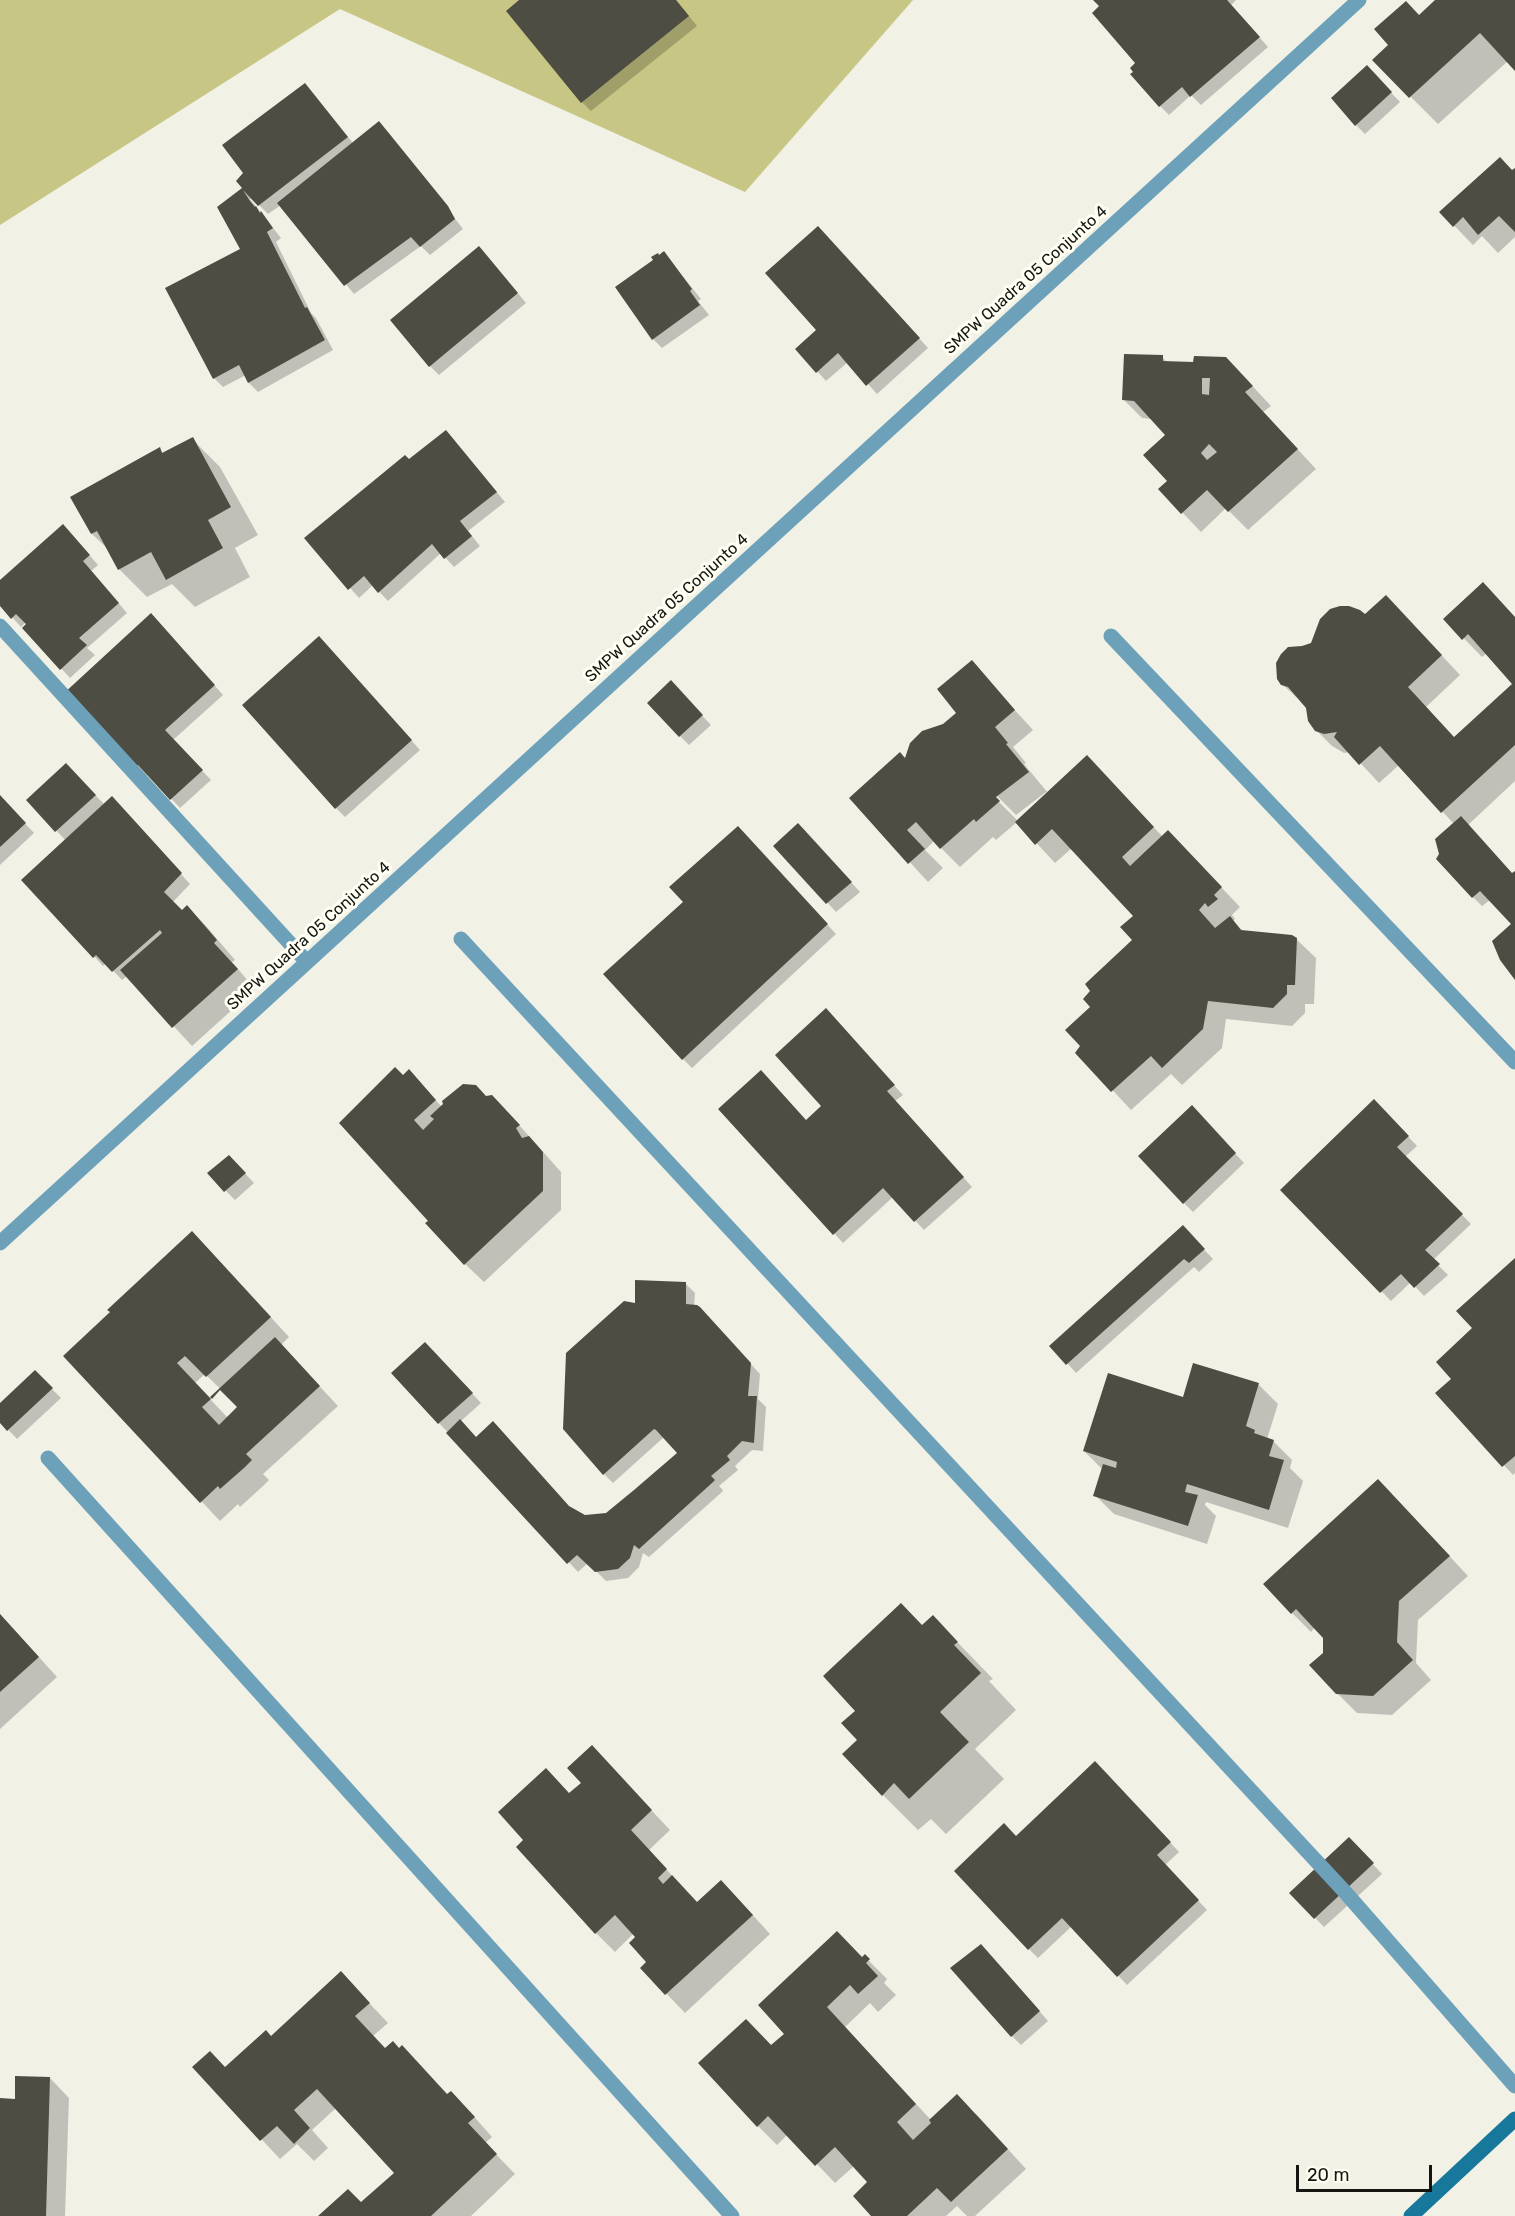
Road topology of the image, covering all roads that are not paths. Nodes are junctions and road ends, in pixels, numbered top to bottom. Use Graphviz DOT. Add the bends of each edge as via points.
graph roads {
  1 [pos="1359,0"];
  2 [pos="0,626"];
  3 [pos="1112,636"];
  4 [pos="461,939"];
  5 [pos="307,962"];
  6 [pos="1515,1062"];
  7 [pos="0,1243"];
  8 [pos="48,1458"];
  9 [pos="1515,2086"];
  10 [pos="1515,2120"];
  11 [pos="732,2216"];
  12 [pos="1411,2216"];
  1 -- 5 [label="street, SMPW Quadra 05 Conjunto 4"];
  2 -- 5 [label="street"];
  3 -- 6 [label="street"];
  4 -- 9 [label="street" via="1346,1892"];
  5 -- 7 [label="street, SMPW Quadra 05 Conjunto 4"];
  8 -- 11 [label="street"];
  10 -- 12 [label="street"];
}
